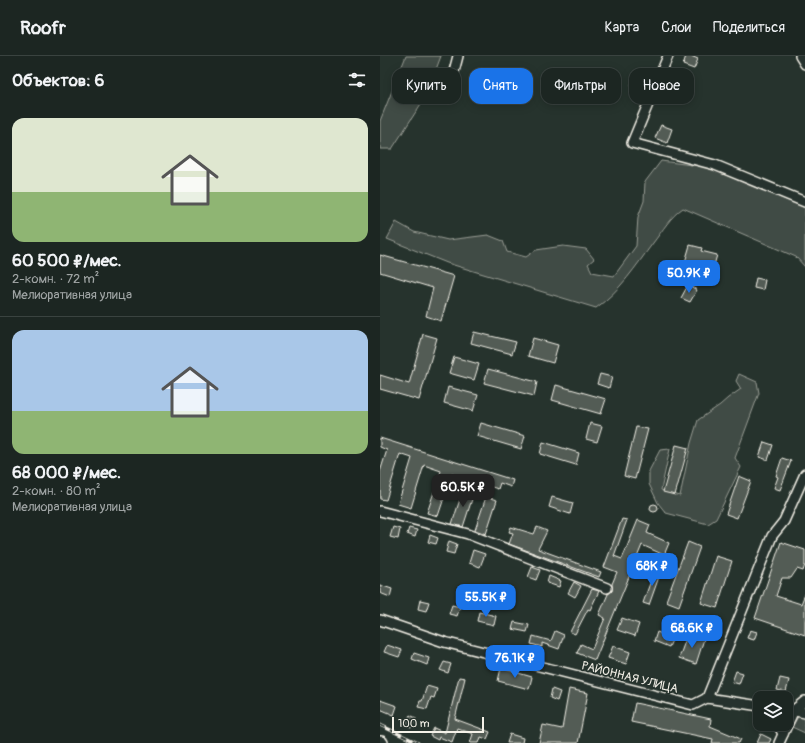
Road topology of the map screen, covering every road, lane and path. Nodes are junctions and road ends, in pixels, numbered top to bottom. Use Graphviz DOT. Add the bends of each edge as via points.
graph roads {
  1 [pos="458,56"];
  2 [pos="668,56"];
  3 [pos="800,56"];
  4 [pos="805,64"];
  5 [pos="455,68"];
  6 [pos="805,202"];
  7 [pos="805,474"];
  8 [pos="380,510"];
  9 [pos="607,588"];
  10 [pos="380,620"];
  11 [pos="707,698"];
  12 [pos="805,701"];
  13 [pos="753,705"];
  14 [pos="793,707"];
  15 [pos="793,710"];
  16 [pos="805,713"];
  1 -- 5 [label="street"];
  2 -- 6 [label="street" via="632,143 715,165"];
  3 -- 4 [label="street"];
  7 -- 11 [label="street" via="784,521 772,536"];
  8 -- 9 [label="street" via="468,534"];
  10 -- 11 [label="street, РАЙОННАЯ УЛИЦА" via="444,642 693,705"];
  11 -- 13 [label="street, РАЙОННАЯ УЛИЦА"];
  12 -- 14 [label="street"];
  15 -- 16 [label="street"];
}
